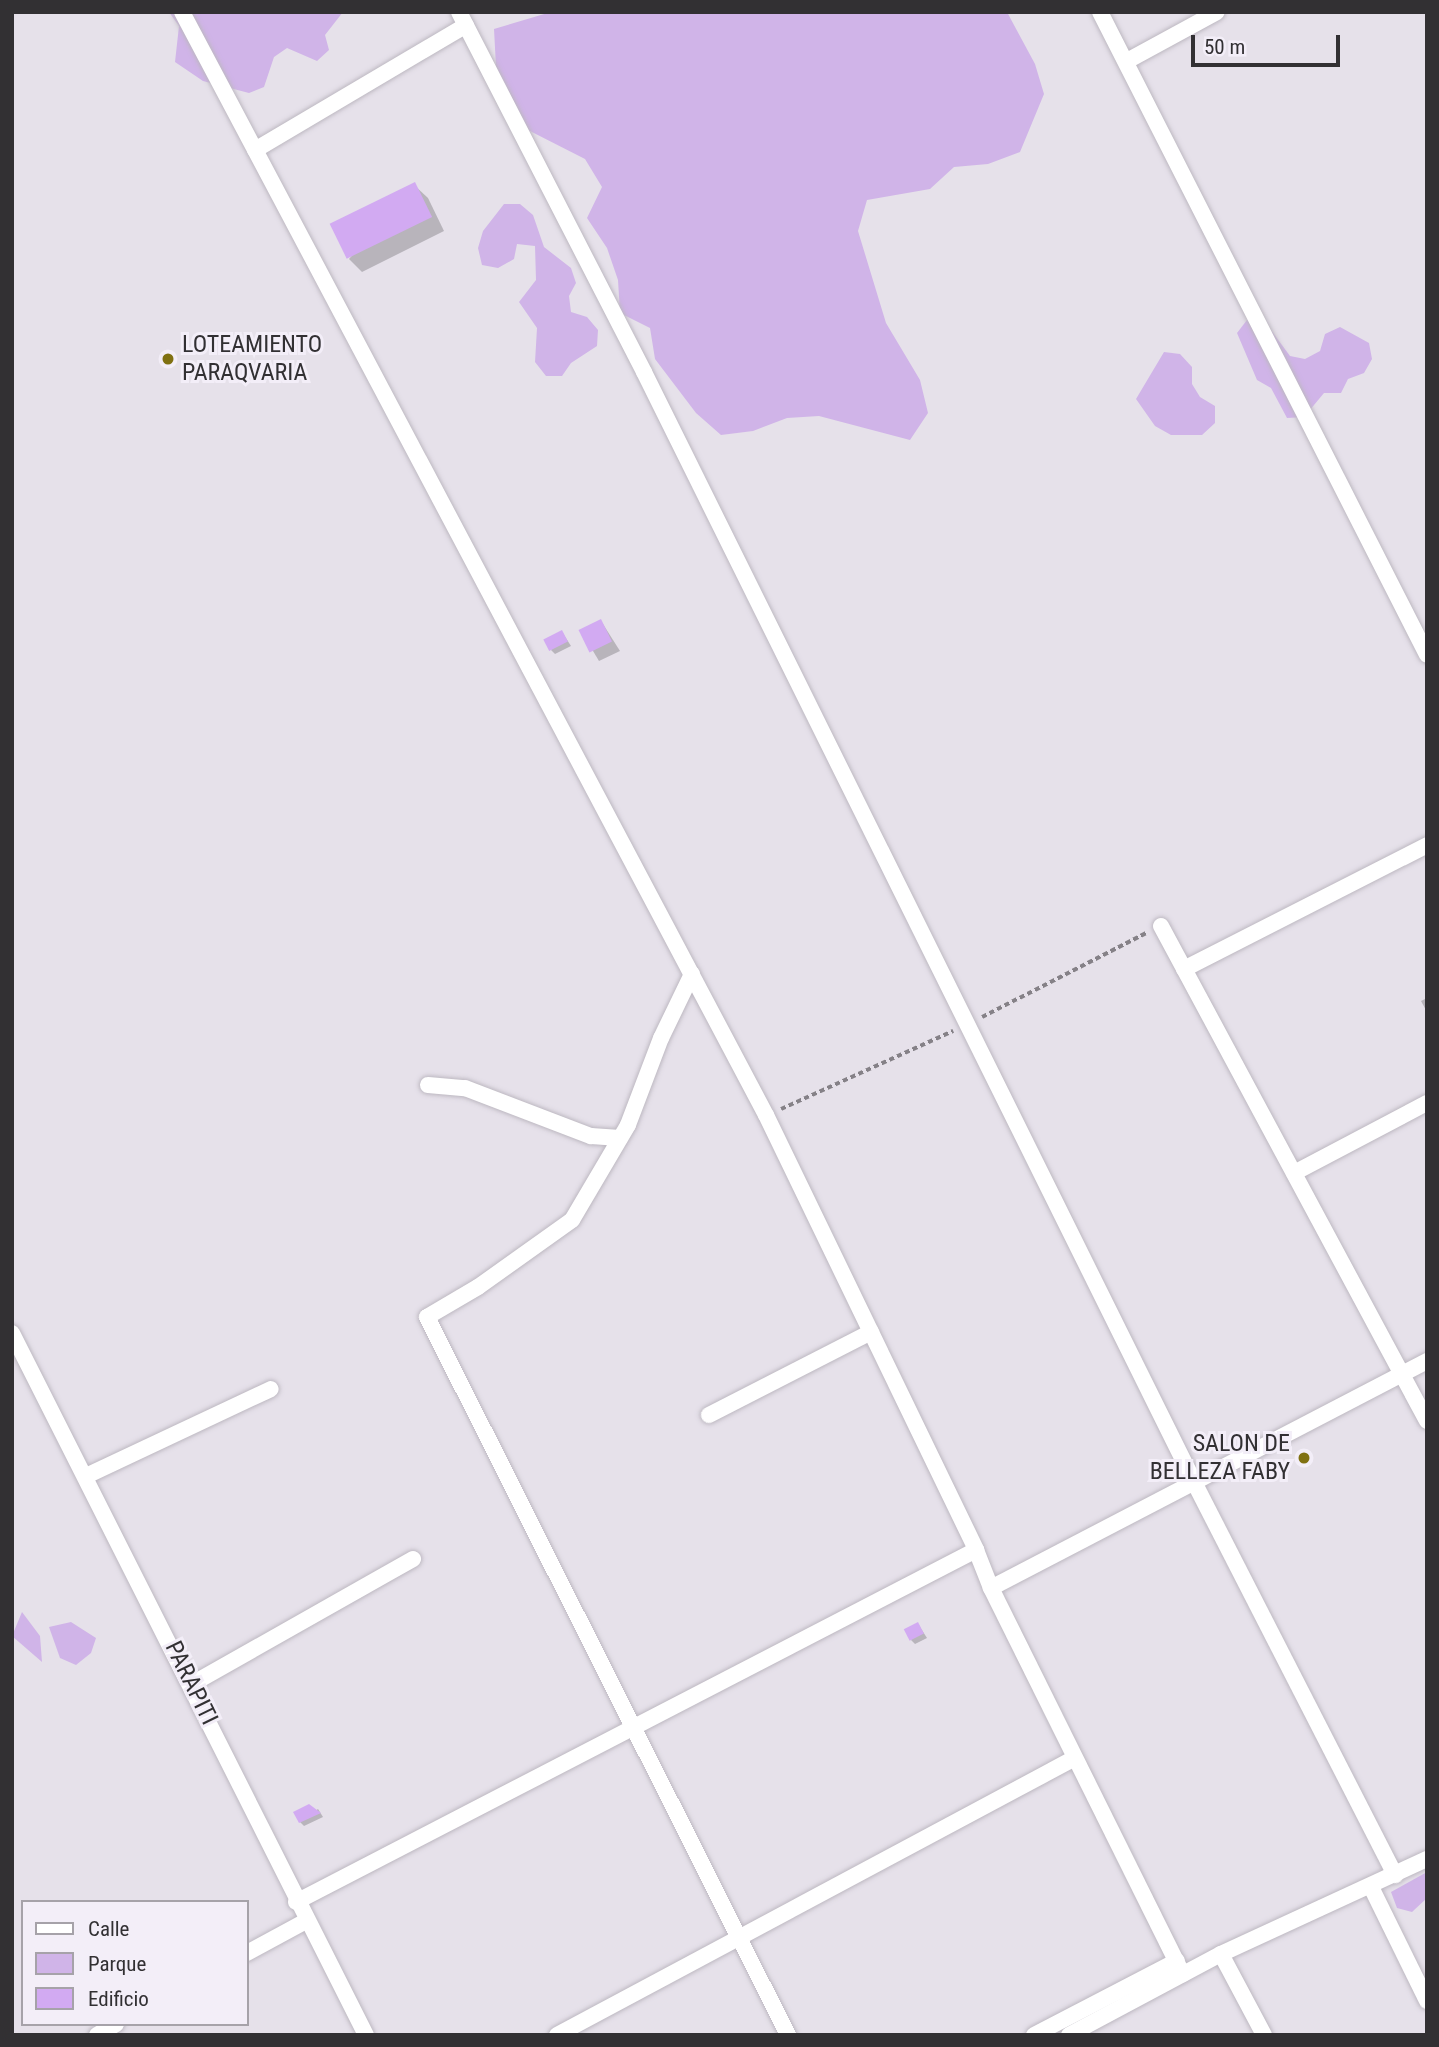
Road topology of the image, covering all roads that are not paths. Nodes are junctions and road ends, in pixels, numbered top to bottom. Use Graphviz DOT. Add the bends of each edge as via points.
graph roads {
  1 [pos="182,12"];
  2 [pos="1100,12"];
  3 [pos="1217,12"];
  4 [pos="463,19"];
  5 [pos="1127,61"];
  6 [pos="255,150"];
  7 [pos="1427,655"];
  8 [pos="1427,845"];
  9 [pos="1161,926"];
  10 [pos="1184,969"];
  11 [pos="692,974"];
  12 [pos="428,1085"];
  13 [pos="1427,1103"];
  14 [pos="620,1138"];
  15 [pos="1294,1173"];
  16 [pos="871,1332"];
  17 [pos="12,1334"];
  18 [pos="1427,1361"];
  19 [pos="1402,1373"];
  20 [pos="271,1389"];
  21 [pos="709,1415"];
  22 [pos="1427,1421"];
  23 [pos="86,1476"];
  24 [pos="1194,1480"];
  25 [pos="976,1550"];
  26 [pos="413,1559"];
  27 [pos="991,1588"];
  28 [pos="192,1684"];
  29 [pos="632,1729"];
  30 [pos="1075,1758"];
  31 [pos="1427,1859"];
  32 [pos="1395,1875"];
  33 [pos="1371,1888"];
  34 [pos="296,1902"];
  35 [pos="306,1921"];
  36 [pos="739,1939"];
  37 [pos="248,1952"];
  38 [pos="1221,1954"];
  39 [pos="1180,1968"];
  40 [pos="1427,2001"];
  41 [pos="113,2026"];
  42 [pos="97,2035"];
  43 [pos="366,2035"];
  44 [pos="557,2035"];
  45 [pos="788,2035"];
  46 [pos="1034,2035"];
  47 [pos="1069,2035"];
  48 [pos="1264,2035"];
  1 -- 6 [label="street"];
  2 -- 5 [label="street"];
  3 -- 5 [label="street"];
  4 -- 6 [label="street"];
  4 -- 24 [label="street" via="657,397"];
  5 -- 7 [label="street"];
  6 -- 11 [label="street"];
  8 -- 10 [label="street"];
  9 -- 10 [label="street"];
  10 -- 15 [label="street"];
  11 -- 14 [label="street"];
  11 -- 16 [label="street"];
  12 -- 14 [label="street" via="465,1088 591,1136"];
  13 -- 15 [label="street"];
  14 -- 29 [label="street" via="572,1220 427,1317"];
  15 -- 19 [label="street"];
  16 -- 21 [label="street"];
  16 -- 25 [label="street"];
  17 -- 23 [label="street, PARAPITI"];
  18 -- 19 [label="street"];
  19 -- 22 [label="street"];
  19 -- 24 [label="street"];
  20 -- 23 [label="street"];
  23 -- 28 [label="street, PARAPITI"];
  24 -- 27 [label="street"];
  24 -- 32 [label="street"];
  25 -- 27 [label="street"];
  25 -- 29 [label="street"];
  26 -- 28 [label="street"];
  27 -- 30 [label="street"];
  28 -- 34 [label="street, PARAPITI"];
  29 -- 34 [label="street"];
  29 -- 36 [label="street"];
  30 -- 36 [label="street"];
  30 -- 39 [label="street"];
  31 -- 32 [label="street"];
  32 -- 33 [label="street"];
  33 -- 38 [label="street"];
  33 -- 40 [label="street"];
  34 -- 35 [label="street, PARAPITI"];
  35 -- 37 [label="street"];
  35 -- 43 [label="street, PARAPITI"];
  36 -- 44 [label="street"];
  36 -- 45 [label="street"];
  38 -- 39 [label="street"];
  38 -- 48 [label="street"];
  39 -- 46 [label="street"];
  39 -- 47 [label="street"];
  41 -- 42 [label="street"];
}
